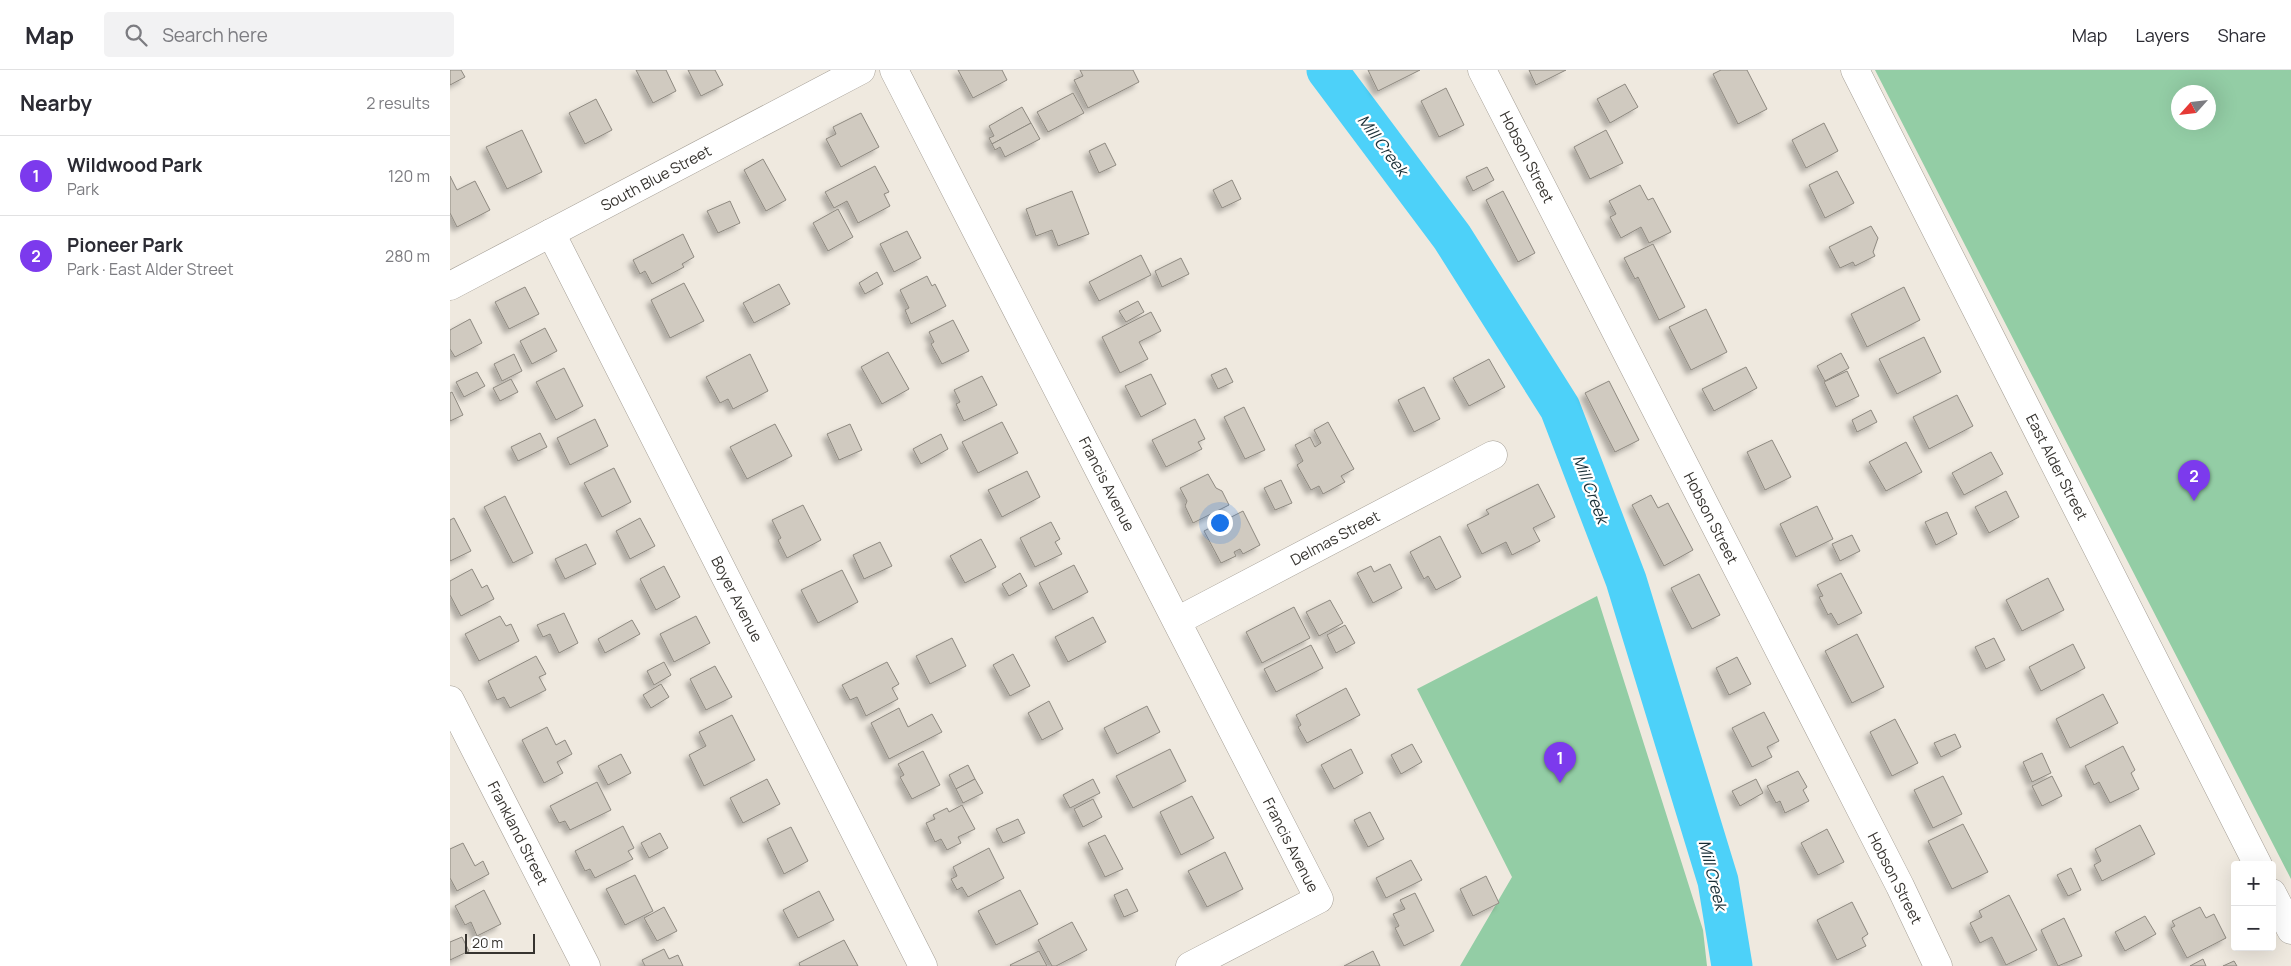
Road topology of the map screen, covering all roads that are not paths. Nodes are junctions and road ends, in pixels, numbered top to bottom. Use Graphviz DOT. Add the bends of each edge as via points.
graph roads {
  1 [pos="861,70"];
  2 [pos="894,70"];
  3 [pos="1482,70"];
  4 [pos="1855,70"];
  5 [pos="551,233"];
  6 [pos="450,286"];
  7 [pos="1493,455"];
  8 [pos="1177,621"];
  9 [pos="450,700"];
  10 [pos="2256,861"];
  11 [pos="2276,901"];
  12 [pos="2291,930"];
  13 [pos="586,966"];
  14 [pos="923,966"];
  15 [pos="1190,966"];
  16 [pos="1938,966"];
  1 -- 5 [label="street, South Blue Street"];
  2 -- 8 [label="street, Francis Avenue"];
  3 -- 16 [label="street, Hobson Street"];
  4 -- 10 [label="street, East Alder Street"];
  5 -- 6 [label="street, South Blue Street"];
  5 -- 14 [label="street, Boyer Avenue"];
  7 -- 8 [label="street, Delmas Street"];
  8 -- 15 [label="street, Francis Avenue" via="1319,899"];
  9 -- 13 [label="street, Frankland Street"];
  11 -- 12 [label="street"];
}
